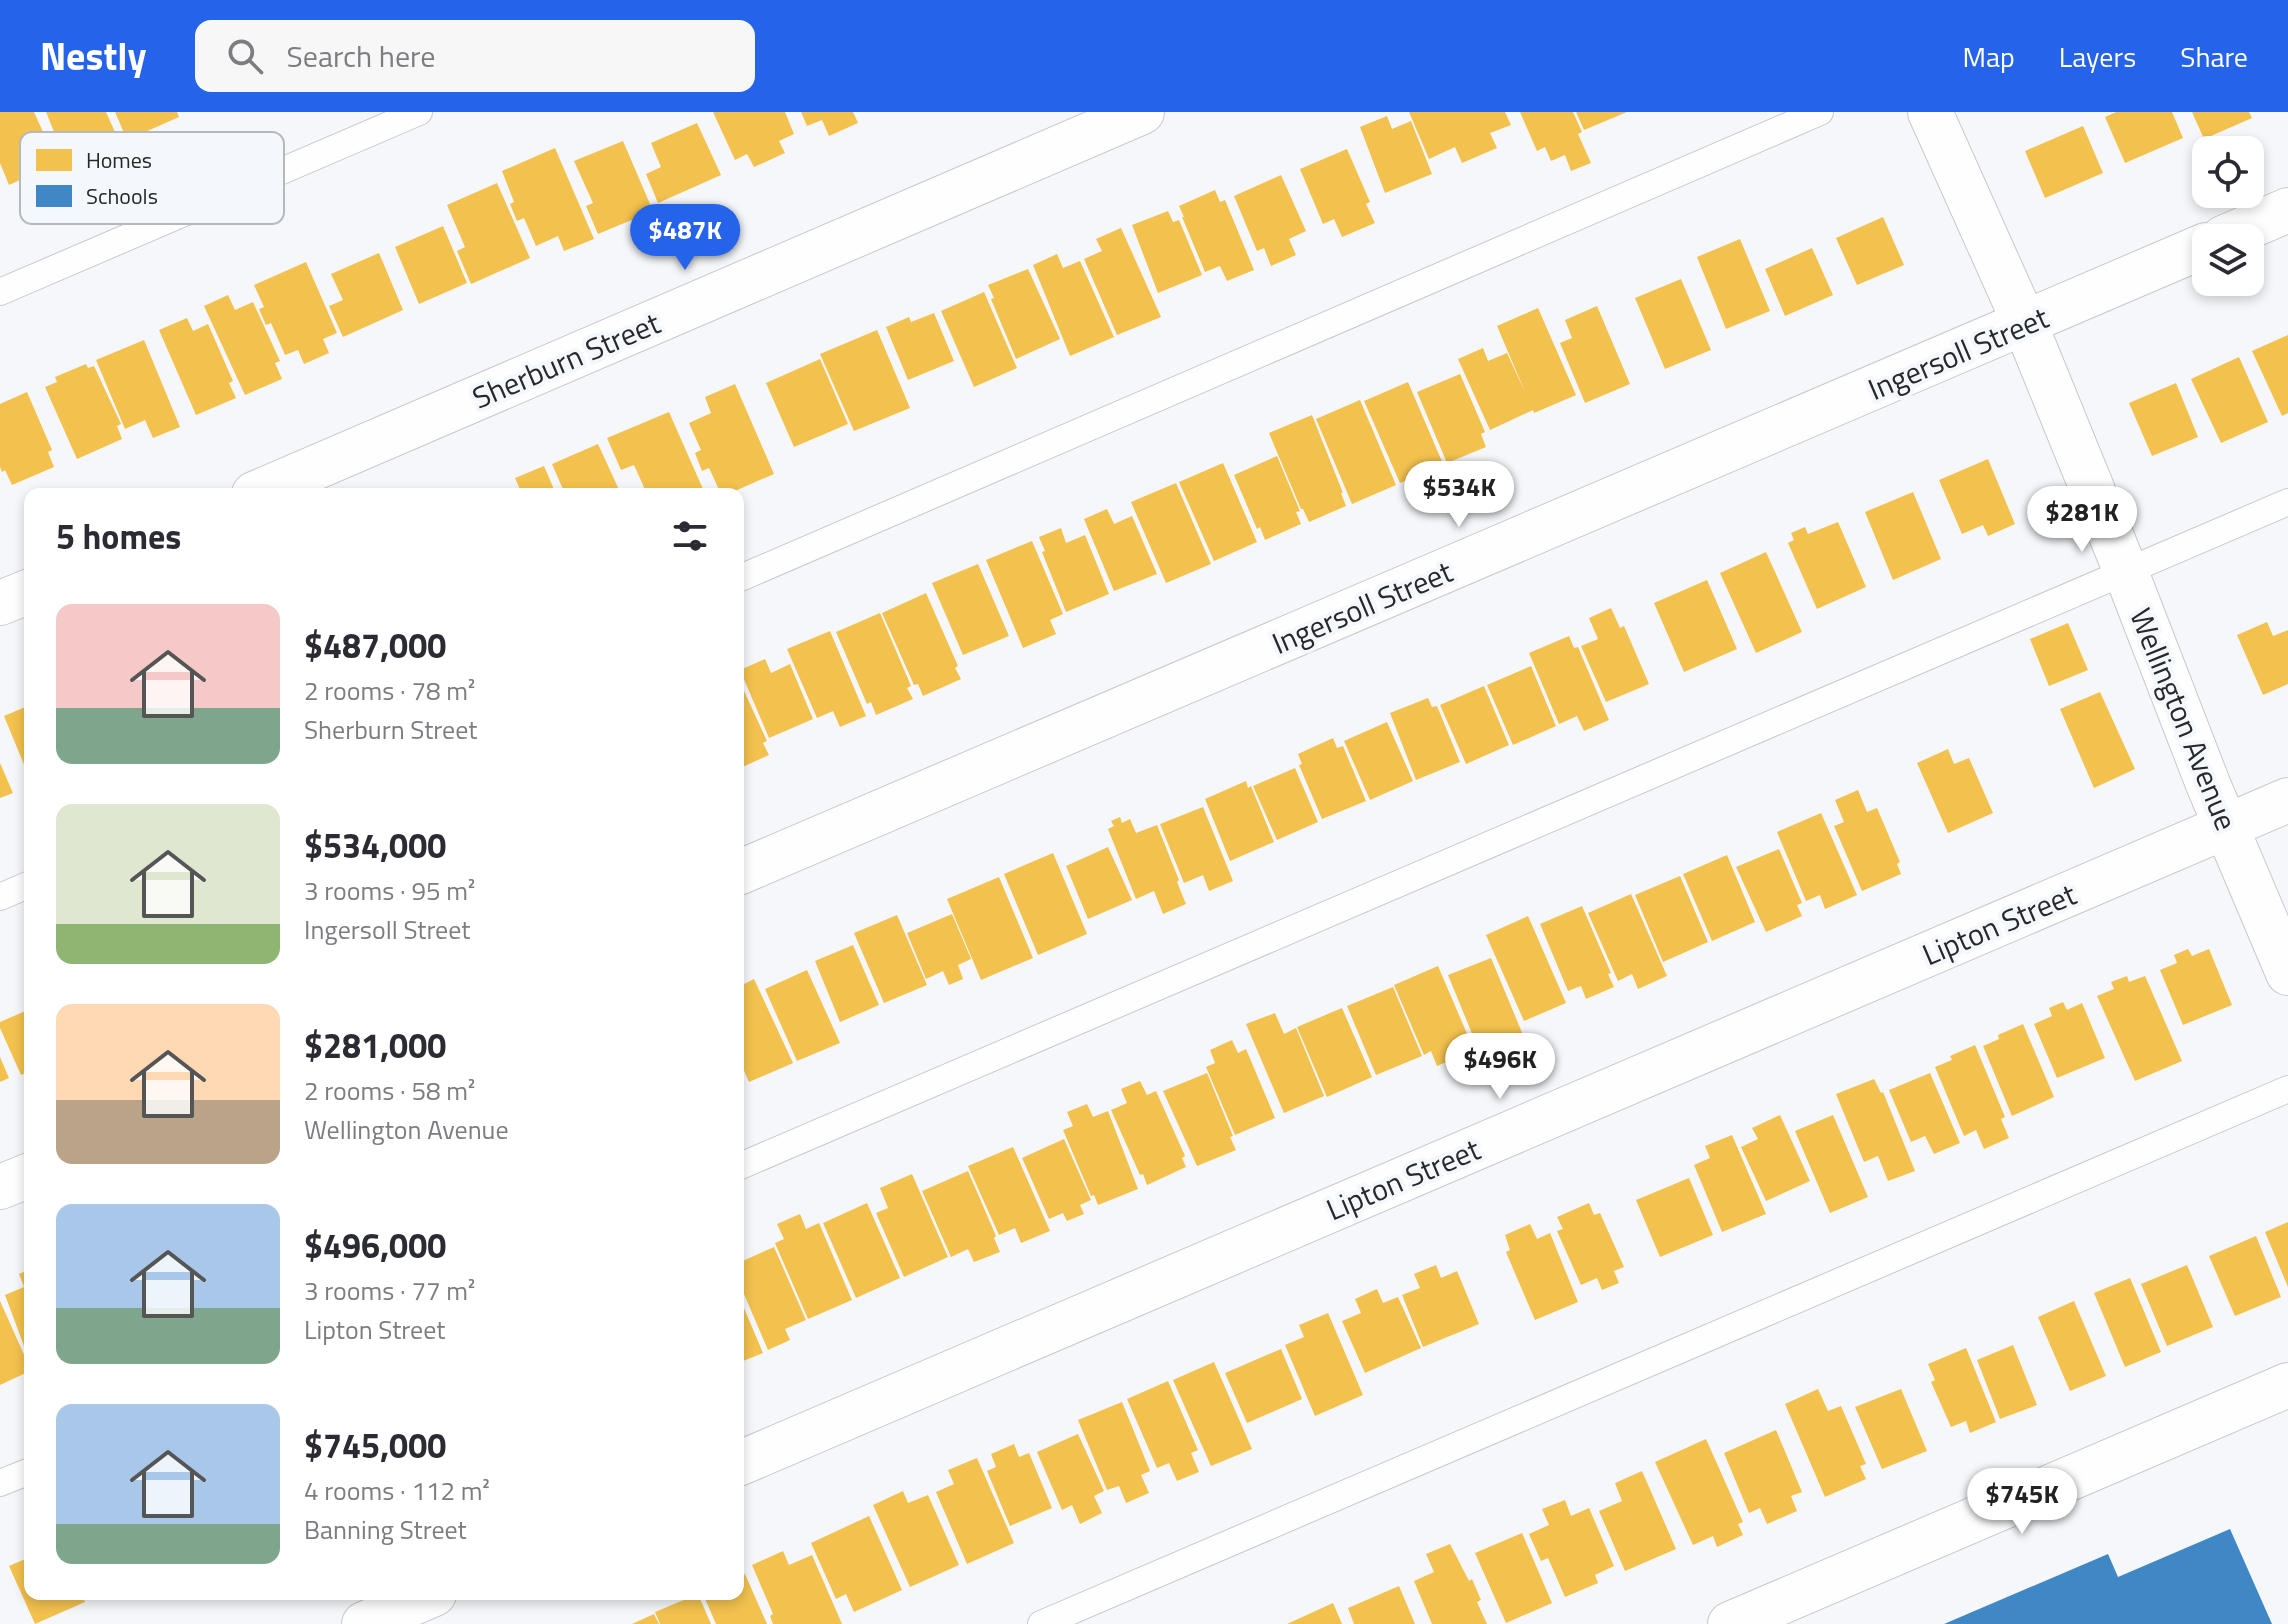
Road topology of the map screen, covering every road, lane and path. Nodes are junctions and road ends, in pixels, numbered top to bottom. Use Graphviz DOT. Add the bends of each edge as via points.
graph roads {
  1 [pos="419,112"];
  2 [pos="1142,112"];
  3 [pos="1820,112"];
  4 [pos="1930,112"];
  5 [pos="284,170"];
  6 [pos="2288,210"];
  7 [pos="158,224"];
  8 [pos="2256,224"];
  9 [pos="2192,251"];
  10 [pos="0,292"];
  11 [pos="2025,324"];
  12 [pos="268,488"];
  13 [pos="2288,502"];
  14 [pos="2126,572"];
  15 [pos="744,576"];
  16 [pos="24,593"];
  17 [pos="0,603"];
  18 [pos="2288,800"];
  19 [pos="2226,827"];
  20 [pos="744,870"];
  21 [pos="24,887"];
  22 [pos="0,897"];
  23 [pos="2288,973"];
  24 [pos="2288,1089"];
  25 [pos="744,1164"];
  26 [pos="24,1177"];
  27 [pos="0,1187"];
  28 [pos="2288,1385"];
  29 [pos="744,1461"];
  30 [pos="24,1473"];
  31 [pos="0,1483"];
  32 [pos="420,1600"];
  33 [pos="364,1624"];
  34 [pos="1041,1624"];
  35 [pos="1730,1624"];
  1 -- 5 [label="lane"];
  2 -- 12 [label="street, Sherburn Street"];
  3 -- 15 [label="lane"];
  4 -- 11 [label="street, Wellington Avenue"];
  6 -- 8 [label="street"];
  7 -- 10 [label="lane"];
  9 -- 11 [label="street, Ingersoll Street"];
  11 -- 14 [label="street, Wellington Avenue"];
  11 -- 20 [label="street, Ingersoll Street"];
  13 -- 14 [label="lane"];
  14 -- 19 [label="street, Wellington Avenue"];
  14 -- 25 [label="lane"];
  16 -- 17 [label="street"];
  18 -- 19 [label="street, Lipton Street"];
  19 -- 23 [label="street, Wellington Avenue"];
  19 -- 29 [label="street, Lipton Street"];
  21 -- 22 [label="lane"];
  24 -- 34 [label="lane"];
  26 -- 27 [label="street"];
  28 -- 35 [label="street"];
  30 -- 31 [label="lane"];
  32 -- 33 [label="street"];
}
